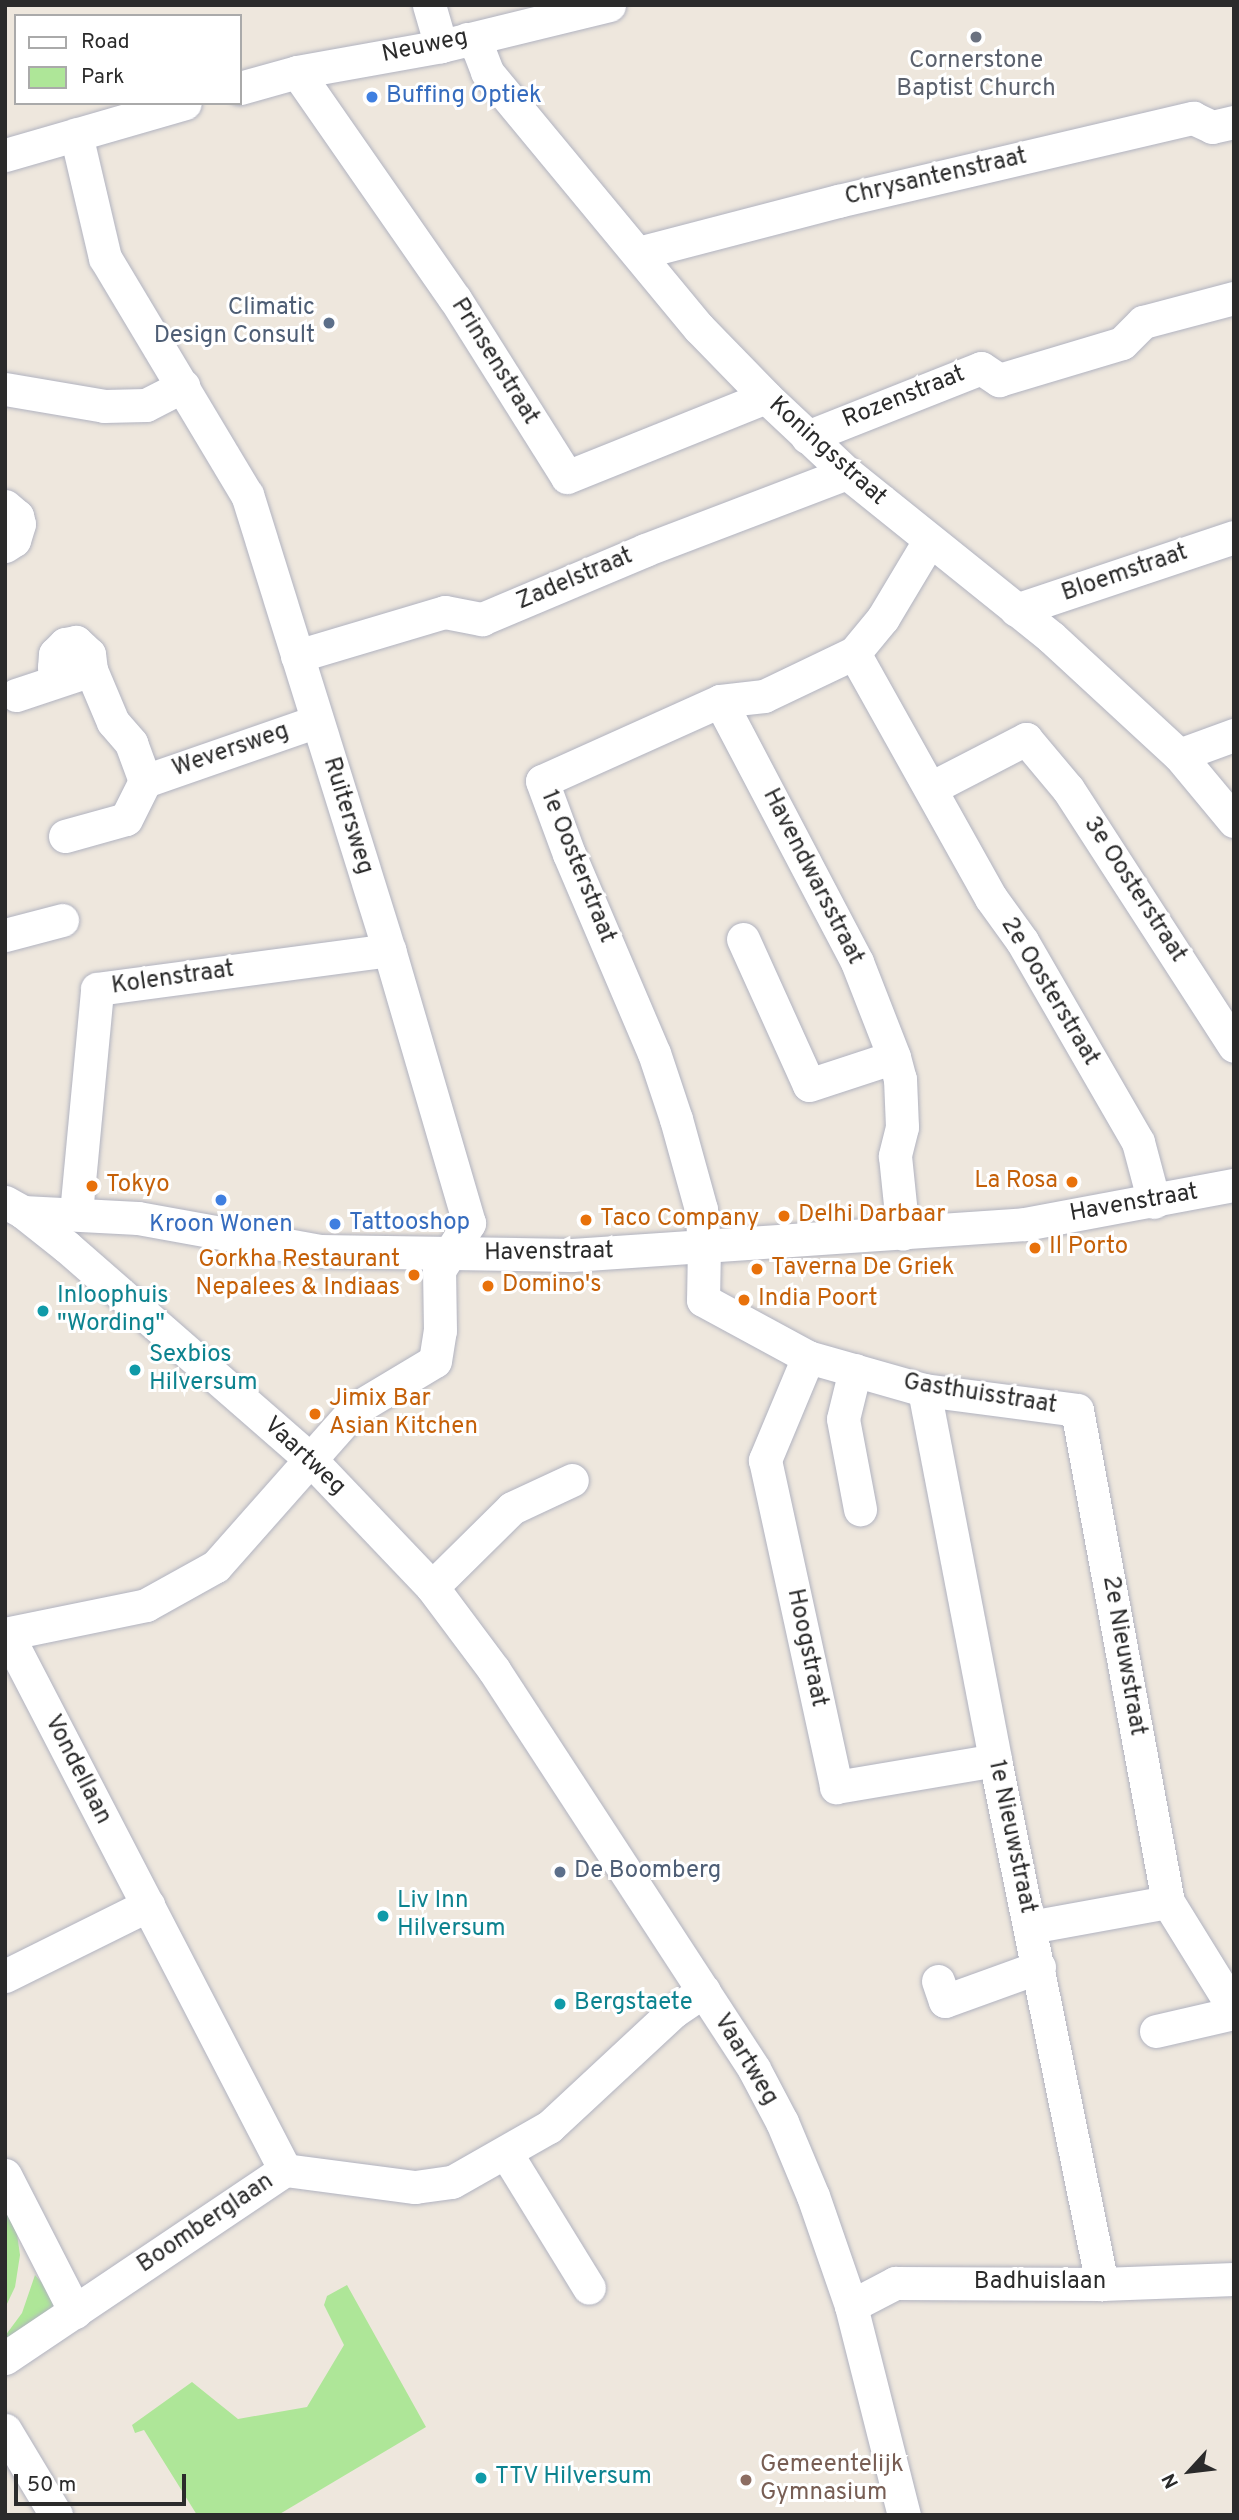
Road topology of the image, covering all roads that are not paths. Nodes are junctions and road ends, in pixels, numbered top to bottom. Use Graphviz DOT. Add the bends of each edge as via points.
graph roads {
  1 [pos="429,5"];
  2 [pos="610,5"];
  3 [pos="454,42"];
  4 [pos="297,72"];
  5 [pos="242,87"];
  6 [pos="178,105"];
  7 [pos="1234,122"];
  8 [pos="76,134"];
  9 [pos="5,155"];
  10 [pos="638,253"];
  11 [pos="1234,298"];
  12 [pos="183,386"];
  13 [pos="5,389"];
  14 [pos="766,397"];
  15 [pos="807,437"];
  16 [pos="847,473"];
  17 [pos="5,506"];
  18 [pos="1234,537"];
  19 [pos="929,541"];
  20 [pos="5,546"];
  21 [pos="1016,610"];
  22 [pos="854,653"];
  23 [pos="297,656"];
  24 [pos="16,695"];
  25 [pos="720,701"];
  26 [pos="317,721"];
  27 [pos="1234,735"];
  28 [pos="1179,755"];
  29 [pos="145,781"];
  30 [pos="931,788"];
  31 [pos="1234,821"];
  32 [pos="65,835"];
  33 [pos="62,920"];
  34 [pos="5,935"];
  35 [pos="743,939"];
  36 [pos="388,950"];
  37 [pos="1234,1046"];
  38 [pos="894,1057"];
  39 [pos="1234,1185"];
  40 [pos="1154,1202"];
  41 [pos="14,1207"];
  42 [pos="77,1208"];
  43 [pos="114,1217"];
  44 [pos="903,1234"];
  45 [pos="704,1245"];
  46 [pos="79,1258"];
  47 [pos="446,1260"];
  48 [pos="808,1357"];
  49 [pos="855,1370"];
  50 [pos="924,1390"];
  51 [pos="1077,1410"];
  52 [pos="311,1460"];
  53 [pos="572,1480"];
  54 [pos="860,1510"];
  55 [pos="432,1587"];
  56 [pos="6,1634"];
  57 [pos="995,1760"];
  58 [pos="1168,1902"];
  59 [pos="148,1905"];
  60 [pos="1030,1927"];
  61 [pos="1039,1967"];
  62 [pos="5,1976"];
  63 [pos="937,1981"];
  64 [pos="704,1991"];
  65 [pos="1234,2011"];
  66 [pos="1156,2031"];
  67 [pos="506,2153"];
  68 [pos="285,2170"];
  69 [pos="5,2175"];
  70 [pos="1234,2279"];
  71 [pos="1102,2284"];
  72 [pos="589,2288"];
  73 [pos="851,2306"];
  74 [pos="75,2312"];
  75 [pos="5,2358"];
  76 [pos="5,2430"];
  77 [pos="57,2515"];
  78 [pos="904,2515"];
  1 -- 3 [label="street, Koningsstraat"];
  2 -- 3 [label="street, Neuweg"];
  3 -- 4 [label="street, Neuweg"];
  3 -- 10 [label="street, Koningsstraat" via="478,48 487,72"];
  4 -- 5 [label="street, Neuweg"];
  4 -- 14 [label="street, Prinsenstraat" via="455,299 567,477"];
  6 -- 8 [label="street"];
  7 -- 10 [label="street, Chrysantenstraat" via="1212,127 1193,118"];
  8 -- 9 [label="street"];
  8 -- 12 [label="street, Ruitersweg" via="105,258"];
  10 -- 14 [label="street, Koningsstraat" via="699,328"];
  11 -- 15 [label="street, Rozenstraat" via="1143,322 1122,343 999,380 981,368"];
  12 -- 13 [label="street" via="146,405 104,406"];
  12 -- 23 [label="street, Ruitersweg" via="247,495"];
  14 -- 15 [label="street, Koningsstraat"];
  15 -- 16 [label="street, Koningsstraat"];
  16 -- 19 [label="street, Koningsstraat"];
  16 -- 23 [label="street, Zadelstraat" via="645,550 482,619 445,612"];
  17 -- 20 [label="street" via="19,524 13,540"];
  18 -- 21 [label="street, Bloemstraat"];
  19 -- 21 [label="street, Koningsstraat"];
  19 -- 22 [label="street, 1e Oosterstraat" via="883,618"];
  21 -- 28 [label="street, Koningsstraat"];
  22 -- 25 [label="street, 1e Oosterstraat" via="765,696"];
  22 -- 30 [label="street, 2e Oosterstraat"];
  23 -- 26 [label="street, Ruitersweg"];
  24 -- 29 [label="street, Weversweg" via="78,673 131,743"];
  25 -- 38 [label="street, Havendwarsstraat" via="857,962"];
  25 -- 45 [label="street, 1e Oosterstraat" via="541,780 677,1119 701,1209"];
  26 -- 29 [label="street, Weversweg"];
  26 -- 36 [label="street, Ruitersweg"];
  27 -- 28 [label="street"];
  28 -- 31 [label="street, Koningsstraat"];
  29 -- 32 [label="street, Weversweg" via="126,819"];
  30 -- 37 [label="street, 3e Oosterstraat" via="1026,739 1068,789"];
  30 -- 40 [label="street, 2e Oosterstraat" via="991,898 1021,941 1138,1142"];
  33 -- 34 [label="street"];
  35 -- 38 [label="street" via="809,1085"];
  36 -- 42 [label="street, Kolenstraat" via="97,989"];
  36 -- 47 [label="street, Ruitersweg" via="469,1223"];
  38 -- 44 [label="street, Havendwarsstraat" via="902,1115 895,1156"];
  39 -- 40 [label="street, Havenstraat"];
  40 -- 44 [label="street, Havenstraat" via="1025,1224"];
  41 -- 42 [label="street, Havenstraat"];
  41 -- 46 [label="street, Vaartweg"];
  42 -- 43 [label="street, Havenstraat"];
  43 -- 46 [label="street"];
  43 -- 47 [label="street, Havenstraat" via="320,1251"];
  44 -- 45 [label="street, Havenstraat"];
  45 -- 47 [label="street, Havenstraat"];
  45 -- 48 [label="street, Gasthuisstraat" via="703,1300"];
  46 -- 52 [label="street, Vaartweg"];
  47 -- 52 [label="street" via="435,1361 355,1409"];
  48 -- 49 [label="street, Gasthuisstraat"];
  48 -- 57 [label="street, Hoogstraat" via="765,1460 836,1787"];
  49 -- 50 [label="street, Gasthuisstraat"];
  49 -- 54 [label="street" via="843,1419"];
  50 -- 51 [label="street, Gasthuisstraat"];
  50 -- 57 [label="street, 1e Nieuwstraat"];
  51 -- 58 [label="street, 2e Nieuwstraat"];
  52 -- 55 [label="street, Vaartweg"];
  52 -- 56 [label="street" via="216,1566 146,1605"];
  53 -- 55 [label="street" via="512,1508"];
  55 -- 64 [label="street, Vaartweg" via="494,1670"];
  56 -- 59 [label="street, Vondellaan"];
  57 -- 60 [label="street, 1e Nieuwstraat"];
  58 -- 60 [label="street"];
  58 -- 65 [label="street"];
  59 -- 62 [label="street"];
  59 -- 68 [label="street, Vondellaan"];
  60 -- 61 [label="street, 1e Nieuwstraat"];
  61 -- 63 [label="street" via="945,2001"];
  61 -- 71 [label="street, 1e Nieuwstraat"];
  64 -- 67 [label="street, Boomberglaan" via="674,2011 549,2127"];
  64 -- 73 [label="street, Vaartweg" via="782,2122"];
  65 -- 66 [label="street"];
  67 -- 68 [label="street, Boomberglaan" via="452,2182 415,2187"];
  67 -- 72 [label="street"];
  68 -- 74 [label="street, Boomberglaan"];
  69 -- 74 [label="street"];
  70 -- 71 [label="street, Badhuislaan"];
  71 -- 73 [label="street, Badhuislaan" via="895,2283"];
  73 -- 78 [label="street, Vaartweg"];
  74 -- 75 [label="street, Boomberglaan"];
  76 -- 77 [label="street"];
}
